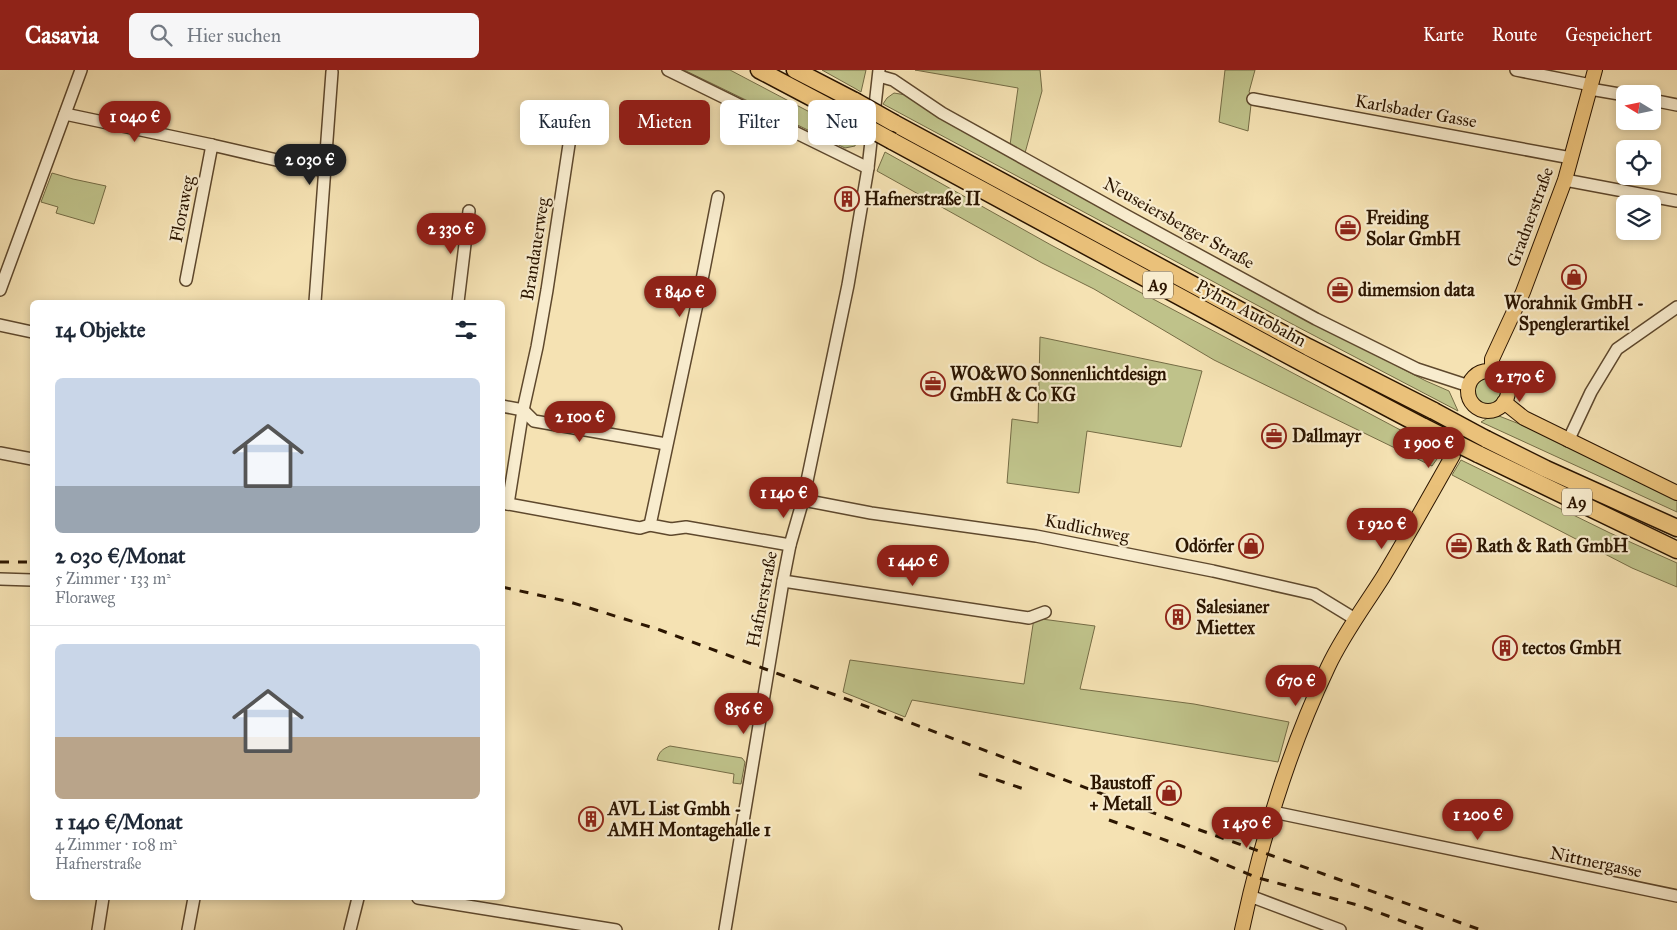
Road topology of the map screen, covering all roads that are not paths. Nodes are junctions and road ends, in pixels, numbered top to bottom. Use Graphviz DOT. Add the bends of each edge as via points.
graph roads {
  1 [pos="81,70"];
  2 [pos="668,70"];
  3 [pos="760,70"];
  4 [pos="795,70"];
  5 [pos="1516,70"];
  6 [pos="1595,70"];
  7 [pos="332,72"];
  8 [pos="879,73"];
  9 [pos="1591,87"];
  10 [pos="1616,93"];
  11 [pos="1253,99"];
  12 [pos="1661,102"];
  13 [pos="1677,105"];
  14 [pos="65,114"];
  15 [pos="212,145"];
  16 [pos="569,145"];
  17 [pos="1572,158"];
  18 [pos="868,168"];
  19 [pos="324,171"];
  20 [pos="1565,180"];
  21 [pos="718,197"];
  22 [pos="1677,201"];
  23 [pos="470,211"];
  24 [pos="186,280"];
  25 [pos="0,290"];
  26 [pos="316,300"];
  27 [pos="458,300"];
  28 [pos="1677,307"];
  29 [pos="0,325"];
  30 [pos="30,332"];
  31 [pos="1492,372"];
  32 [pos="1469,386"];
  33 [pos="1504,402"];
  34 [pos="505,407"];
  35 [pos="523,410"];
  36 [pos="1568,440"];
  37 [pos="666,444"];
  38 [pos="0,453"];
  39 [pos="1453,455"];
  40 [pos="30,459"];
  41 [pos="1677,493"];
  42 [pos="803,500"];
  43 [pos="505,504"];
  44 [pos="650,525"];
  45 [pos="1677,528"];
  46 [pos="790,545"];
  47 [pos="1677,550"];
  48 [pos="0,579"];
  49 [pos="30,580"];
  50 [pos="783,581"];
  51 [pos="1045,612"];
  52 [pos="1355,619"];
  53 [pos="1273,812"];
  54 [pos="1250,896"];
  55 [pos="1677,896"];
  56 [pos="103,900"];
  57 [pos="194,900"];
  58 [pos="358,900"];
  59 [pos="430,900"];
  60 [pos="98,930"];
  61 [pos="188,930"];
  62 [pos="350,930"];
  63 [pos="616,930"];
  64 [pos="724,930"];
  65 [pos="1242,930"];
  66 [pos="1340,930"];
  1 -- 14 [label="street"];
  2 -- 18 [label="street"];
  3 -- 47 [label="highway, Pyhrn Autobahn / A9, bridge" via="1284,354 1478,454"];
  4 -- 45 [label="highway, Pyhrn Autobahn / A9, bridge" via="1308,347 1546,469"];
  5 -- 9 [label="street"];
  6 -- 9 [label="main road, Gradnerstraße"];
  7 -- 19 [label="street"];
  8 -- 18 [label="street, Hafnerstraße"];
  8 -- 32 [label="street, Neuseiersberger Straße" via="1128,217 1316,318 1417,369"];
  9 -- 10 [label="street"];
  9 -- 17 [label="main road, Gradnerstraße"];
  11 -- 17 [label="street, Karlsbader Gasse"];
  12 -- 13 [label="street"];
  14 -- 15 [label="street"];
  14 -- 25 [label="street"];
  15 -- 19 [label="street"];
  15 -- 24 [label="street, Floraweg"];
  16 -- 35 [label="street, Brandauerweg" via="544,308"];
  17 -- 20 [label="main road, Gradnerstraße"];
  18 -- 42 [label="street, Hafnerstraße" via="848,285"];
  19 -- 26 [label="street"];
  20 -- 22 [label="street"];
  20 -- 31 [label="main road, Gradnerstraße" via="1523,292 1492,359"];
  21 -- 37 [label="street"];
  23 -- 27 [label="street"];
  28 -- 36 [label="street" via="1617,349 1590,392"];
  29 -- 30 [label="street"];
  31 -- 32 [label="main road" via="1477,375"];
  31 -- 33 [label="main road" via="1501,376 1506,384 1508,393"];
  32 -- 33 [label="main road" via="1476,413 1497,408"];
  33 -- 36 [label="main road" via="1524,418"];
  34 -- 35 [label="street"];
  35 -- 37 [label="street" via="534,421"];
  35 -- 43 [label="street, Brandauerweg"];
  36 -- 41 [label="main road"];
  37 -- 44 [label="street"];
  38 -- 40 [label="street"];
  39 -- 52 [label="main road"];
  42 -- 46 [label="street, Hafnerstraße"];
  42 -- 52 [label="street, Kudlichweg" via="1036,536 1214,571 1314,594"];
  43 -- 44 [label="street, Brandauerweg" via="640,528"];
  44 -- 46 [label="street, Brandauerweg" via="671,529 686,527"];
  46 -- 50 [label="street, Hafnerstraße"];
  48 -- 49 [label="street"];
  50 -- 51 [label="street" via="1029,618"];
  50 -- 64 [label="street, Hafnerstraße"];
  52 -- 53 [label="main road" via="1328,666"];
  53 -- 54 [label="main road"];
  53 -- 55 [label="street, Nittnergasse"];
  54 -- 65 [label="main road"];
  54 -- 66 [label="street"];
  56 -- 60 [label="street"];
  57 -- 61 [label="street"];
  58 -- 62 [label="street"];
  59 -- 63 [label="street"];
}
